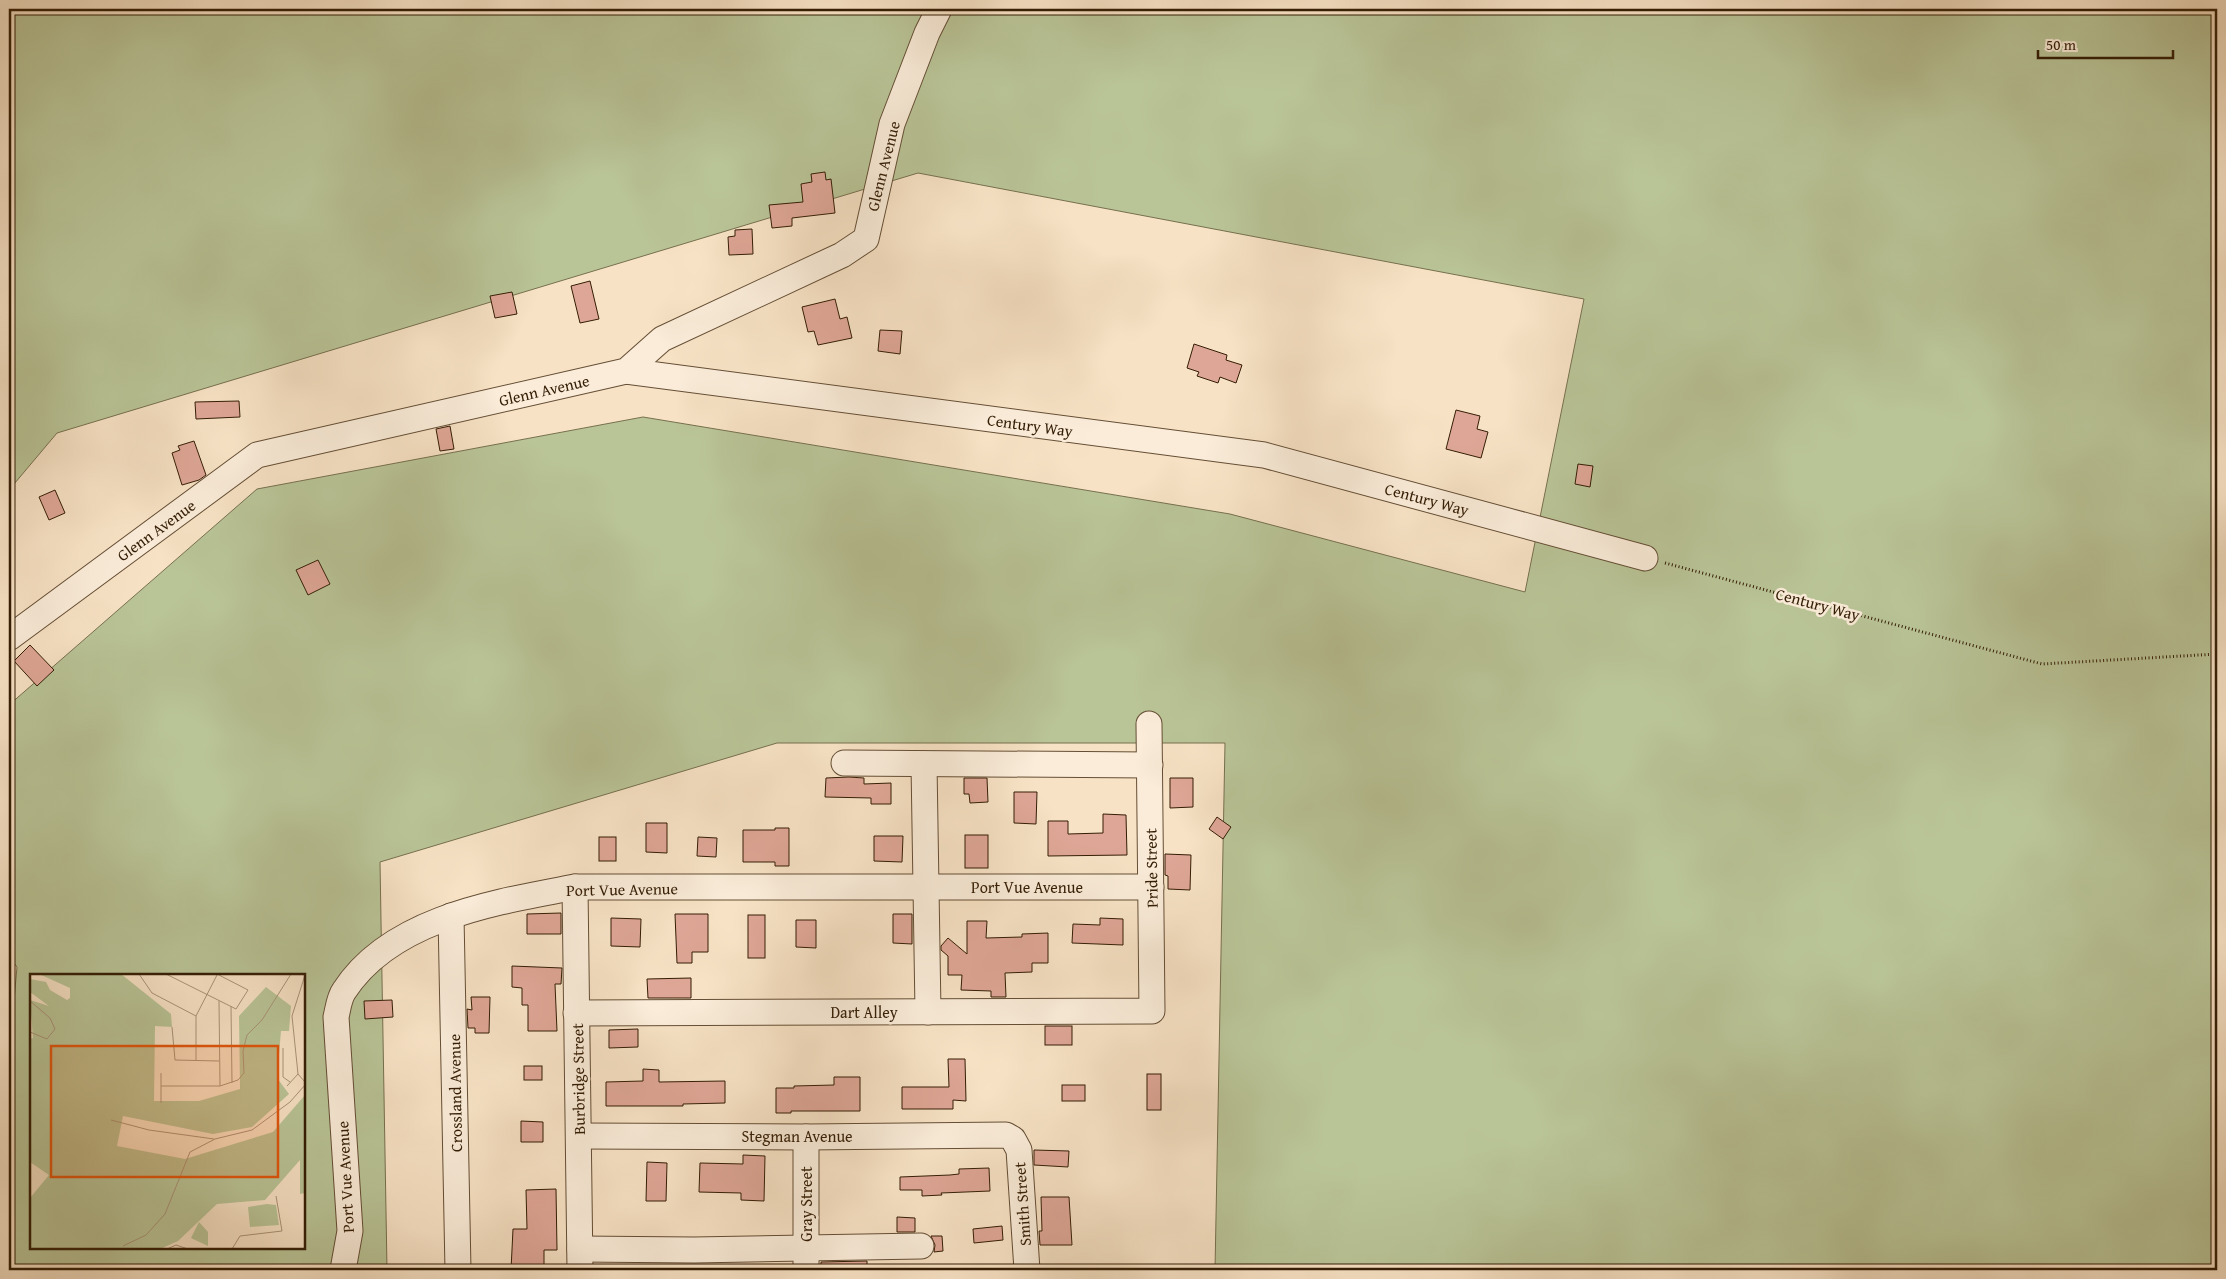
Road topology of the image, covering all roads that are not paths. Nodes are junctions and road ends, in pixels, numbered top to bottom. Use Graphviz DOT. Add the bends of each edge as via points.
graph roads {
  1 [pos="939,9"];
  2 [pos="626,371"];
  3 [pos="1645,558"];
  4 [pos="9,638"];
  5 [pos="1149,724"];
  6 [pos="844,763"];
  7 [pos="924,764"];
  8 [pos="1150,766"];
  9 [pos="575,887"];
  10 [pos="1151,887"];
  11 [pos="925,888"];
  12 [pos="451,916"];
  13 [pos="1152,1011"];
  14 [pos="928,1012"];
  15 [pos="576,1013"];
  16 [pos="580,1136"];
  17 [pos="806,1137"];
  18 [pos="1013,1139"];
  19 [pos="921,1246"];
  20 [pos="806,1259"];
  21 [pos="580,1260"];
  22 [pos="694,1260"];
  23 [pos="343,1270"];
  24 [pos="458,1270"];
  25 [pos="1027,1270"];
  1 -- 2 [label="street, Glenn Avenue" via="892,124 866,239 842,255 662,339"];
  2 -- 3 [label="street, Century Way" via="1264,455"];
  2 -- 4 [label="street, Glenn Avenue" via="257,455"];
  5 -- 8 [label="street, Pride Street"];
  6 -- 7 [label="street"];
  7 -- 8 [label="street"];
  7 -- 11 [label="street"];
  8 -- 10 [label="street, Pride Street"];
  9 -- 11 [label="street, Port Vue Avenue"];
  9 -- 12 [label="street, Port Vue Avenue" via="493,903"];
  9 -- 15 [label="street, Burbridge Street"];
  10 -- 11 [label="street, Port Vue Avenue"];
  10 -- 13 [label="street, Pride Street"];
  11 -- 14 [label="street"];
  12 -- 23 [label="street, Port Vue Avenue" via="392,943 343,992 336,1017 350,1231"];
  12 -- 24 [label="street, Crossland Avenue"];
  13 -- 14 [label="street, Dart Alley"];
  14 -- 15 [label="street, Dart Alley"];
  15 -- 16 [label="street, Burbridge Street"];
  16 -- 17 [label="street, Stegman Avenue"];
  16 -- 21 [label="street, Burbridge Street"];
  17 -- 18 [label="street, Stegman Avenue" via="1006,1134"];
  17 -- 20 [label="street, Gray Street"];
  18 -- 25 [label="street, Smith Street" via="1019,1150"];
  19 -- 20 [label="street"];
  20 -- 22 [label="street"];
  21 -- 22 [label="street"];
}
